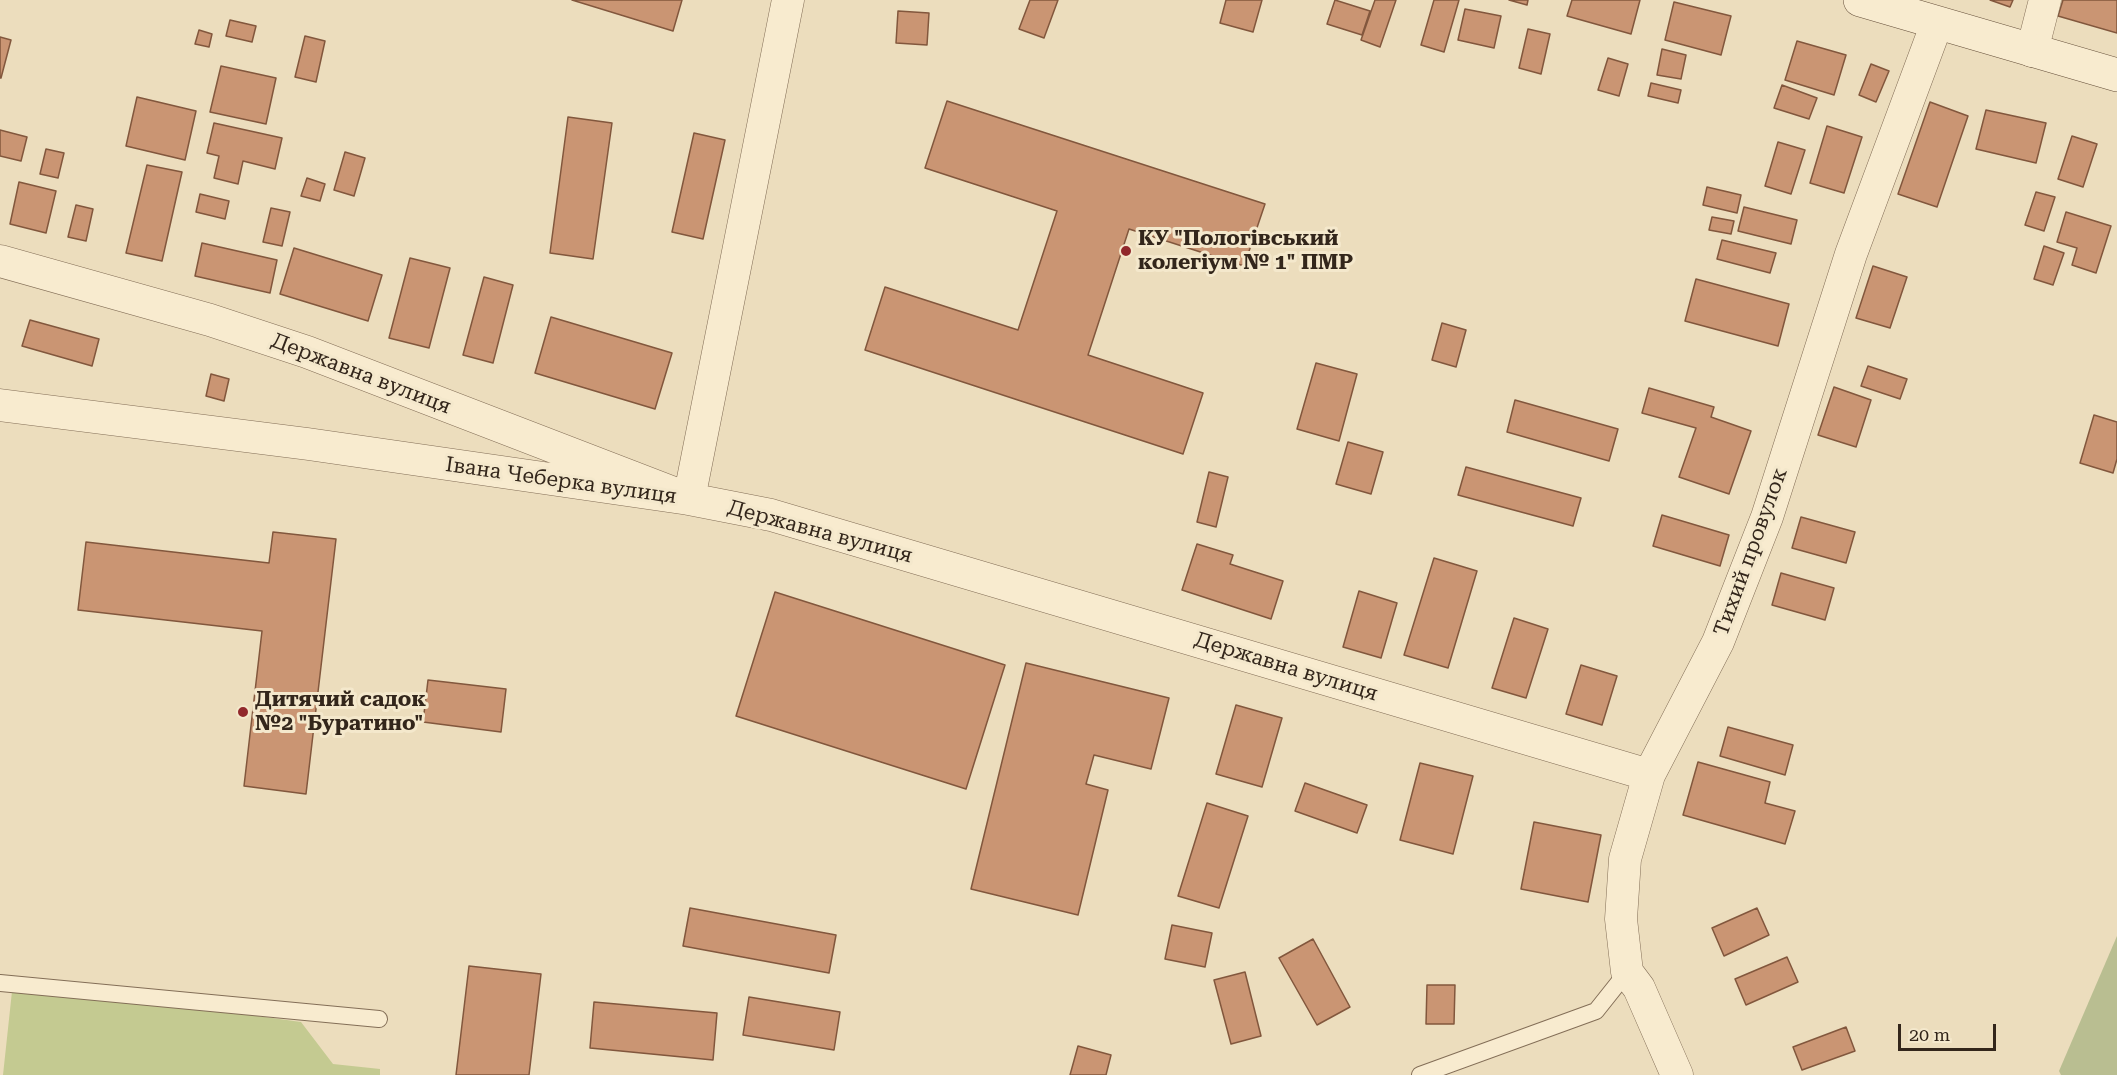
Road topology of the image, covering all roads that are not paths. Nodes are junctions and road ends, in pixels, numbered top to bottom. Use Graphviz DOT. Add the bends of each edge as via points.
graph roads {
  1 [pos="788,0"];
  2 [pos="1860,0"];
  3 [pos="2044,0"];
  4 [pos="1937,23"];
  5 [pos="2032,51"];
  6 [pos="2117,75"];
  7 [pos="0,261"];
  8 [pos="0,405"];
  9 [pos="689,500"];
  10 [pos="1649,775"];
  11 [pos="1627,972"];
  12 [pos="0,983"];
  13 [pos="379,1019"];
  14 [pos="1420,1075"];
  15 [pos="1677,1075"];
  1 -- 9 [label="street, Івана Чеберка вулиця"];
  2 -- 4 [label="main road"];
  3 -- 5 [label="street"];
  4 -- 5 [label="main road"];
  4 -- 10 [label="street, Тихий провулок" via="1851,254 1767,517 1718,642"];
  5 -- 6 [label="main road"];
  7 -- 9 [label="street, Державна вулиця" via="307,352"];
  8 -- 9 [label="street, Івана Чеберка вулиця" via="308,444"];
  9 -- 10 [label="street, Державна вулиця" via="771,514"];
  10 -- 11 [label="street, Тихий провулок" via="1625,860 1621,919"];
  11 -- 14 [label="lane" via="1596,1011"];
  11 -- 15 [label="street, Тихий провулок" via="1639,988"];
  12 -- 13 [label="lane"];
}
